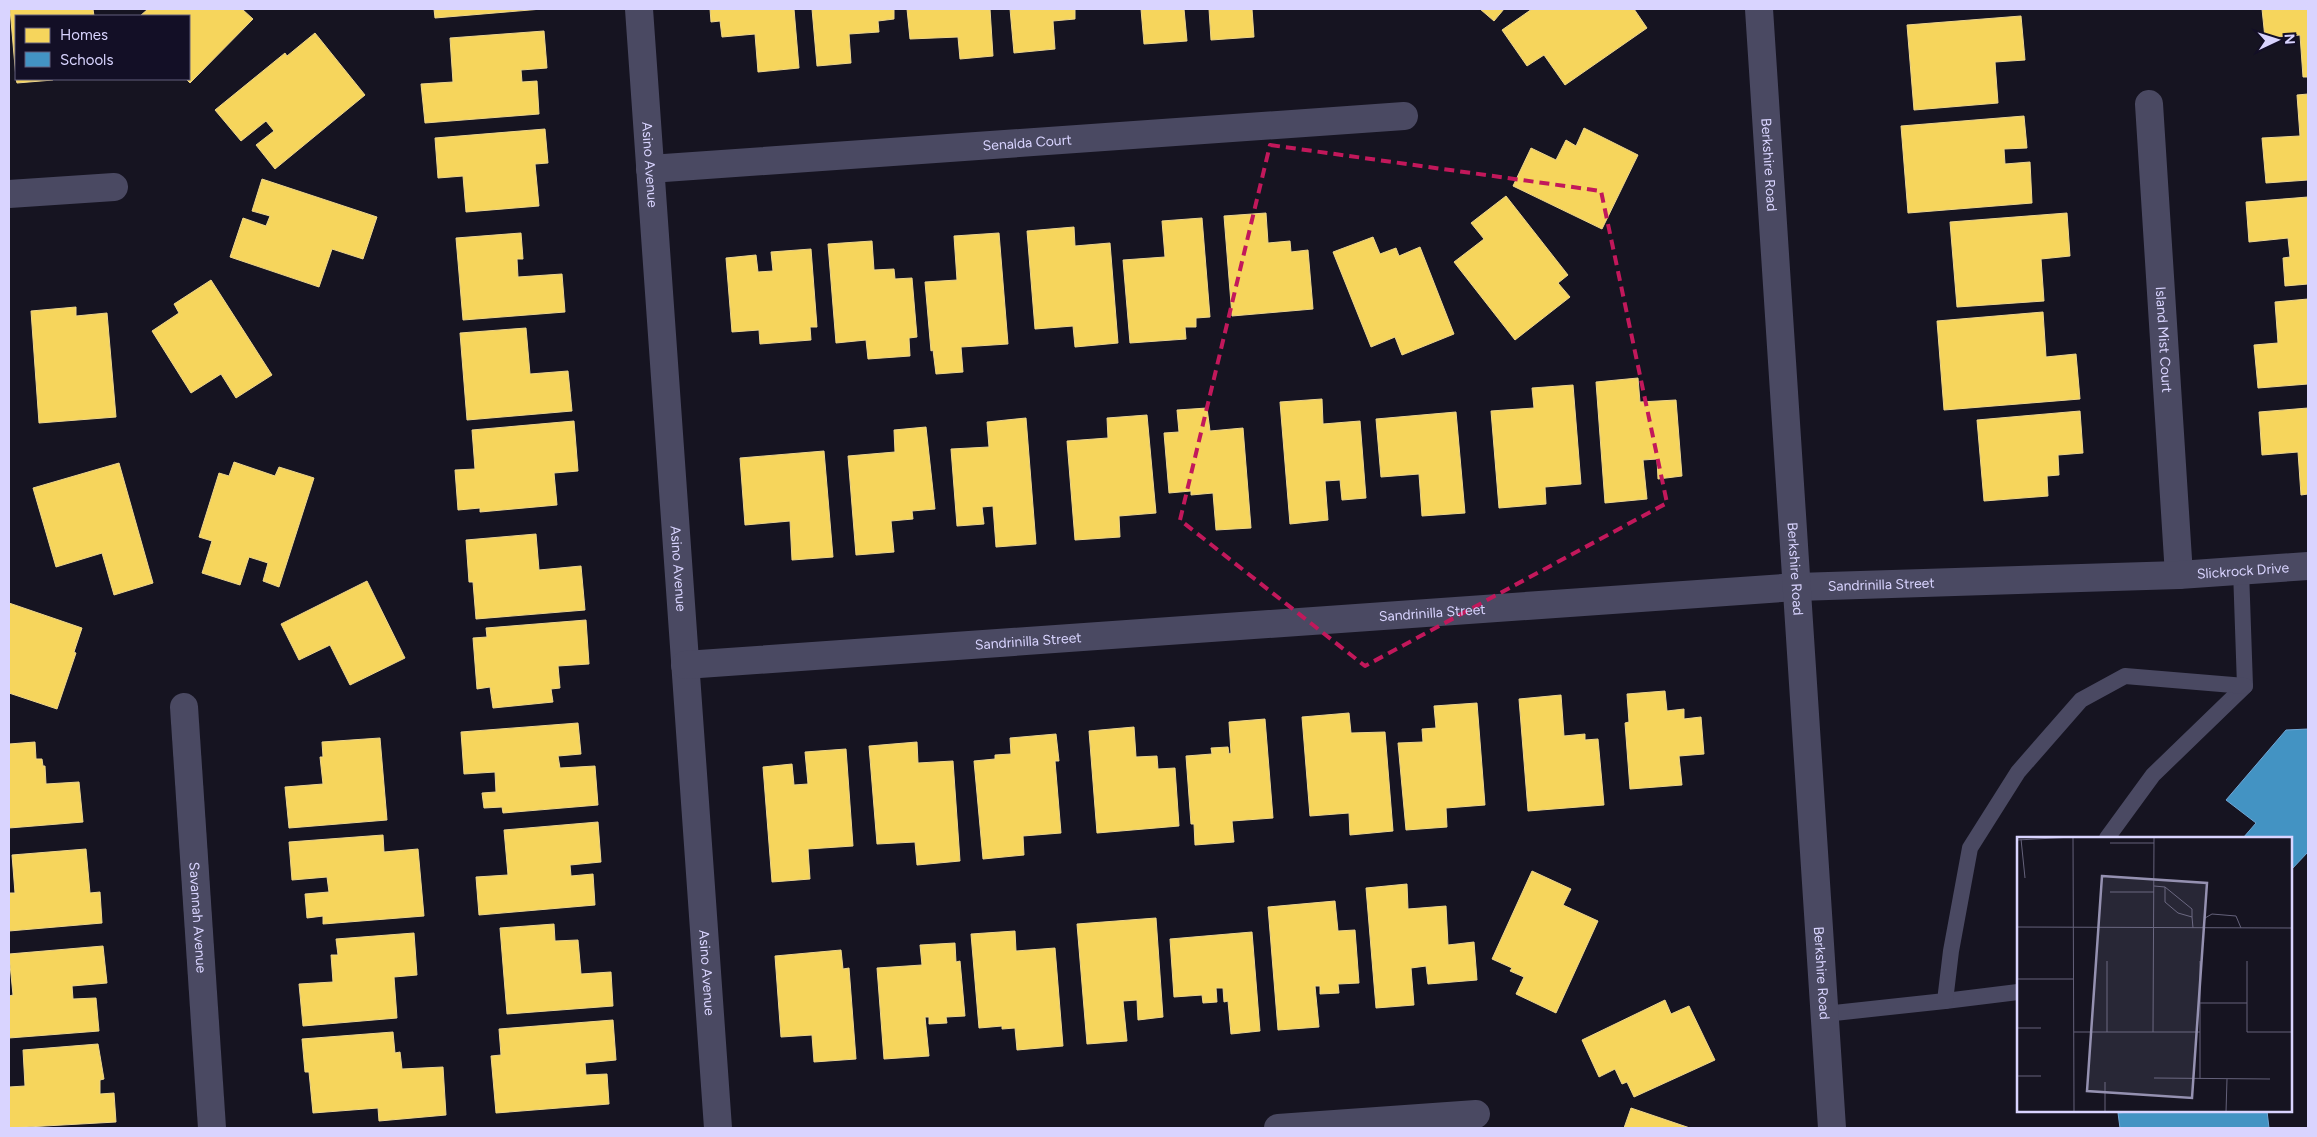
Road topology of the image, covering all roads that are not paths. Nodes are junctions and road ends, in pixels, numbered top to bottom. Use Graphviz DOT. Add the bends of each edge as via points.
graph roads {
  1 [pos="639,9"];
  2 [pos="1760,9"];
  3 [pos="2149,104"];
  4 [pos="1404,116"];
  5 [pos="650,169"];
  6 [pos="114,187"];
  7 [pos="9,194"];
  8 [pos="2308,566"];
  9 [pos="2241,570"];
  10 [pos="2179,575"];
  11 [pos="1797,587"];
  12 [pos="685,664"];
  13 [pos="2246,686"];
  14 [pos="184,707"];
  15 [pos="2108,837"];
  16 [pos="2017,992"];
  17 [pos="1945,1001"];
  18 [pos="1825,1014"];
  19 [pos="1476,1114"];
  20 [pos="212,1128"];
  21 [pos="718,1128"];
  22 [pos="1278,1128"];
  23 [pos="1835,1128"];
  1 -- 5 [label="street, Asino Avenue"];
  2 -- 11 [label="street, Berkshire Road"];
  3 -- 10 [label="street, Island Mist Court"];
  4 -- 5 [label="street, Senalda Court"];
  5 -- 12 [label="street, Asino Avenue"];
  6 -- 7 [label="street"];
  8 -- 9 [label="street, Slickrock Drive"];
  9 -- 10 [label="street, Slickrock Drive"];
  9 -- 13 [label="lane"];
  10 -- 11 [label="street, Sandrinilla Street"];
  11 -- 12 [label="street, Sandrinilla Street"];
  11 -- 18 [label="street, Berkshire Road"];
  12 -- 21 [label="street, Asino Avenue"];
  13 -- 15 [label="lane" via="2153,775"];
  13 -- 17 [label="lane" via="2125,676 2081,700 2018,772 1970,848"];
  14 -- 20 [label="street, Savannah Avenue"];
  16 -- 17 [label="lane"];
  17 -- 18 [label="lane"];
  18 -- 23 [label="street, Berkshire Road"];
  19 -- 22 [label="street"];
}
